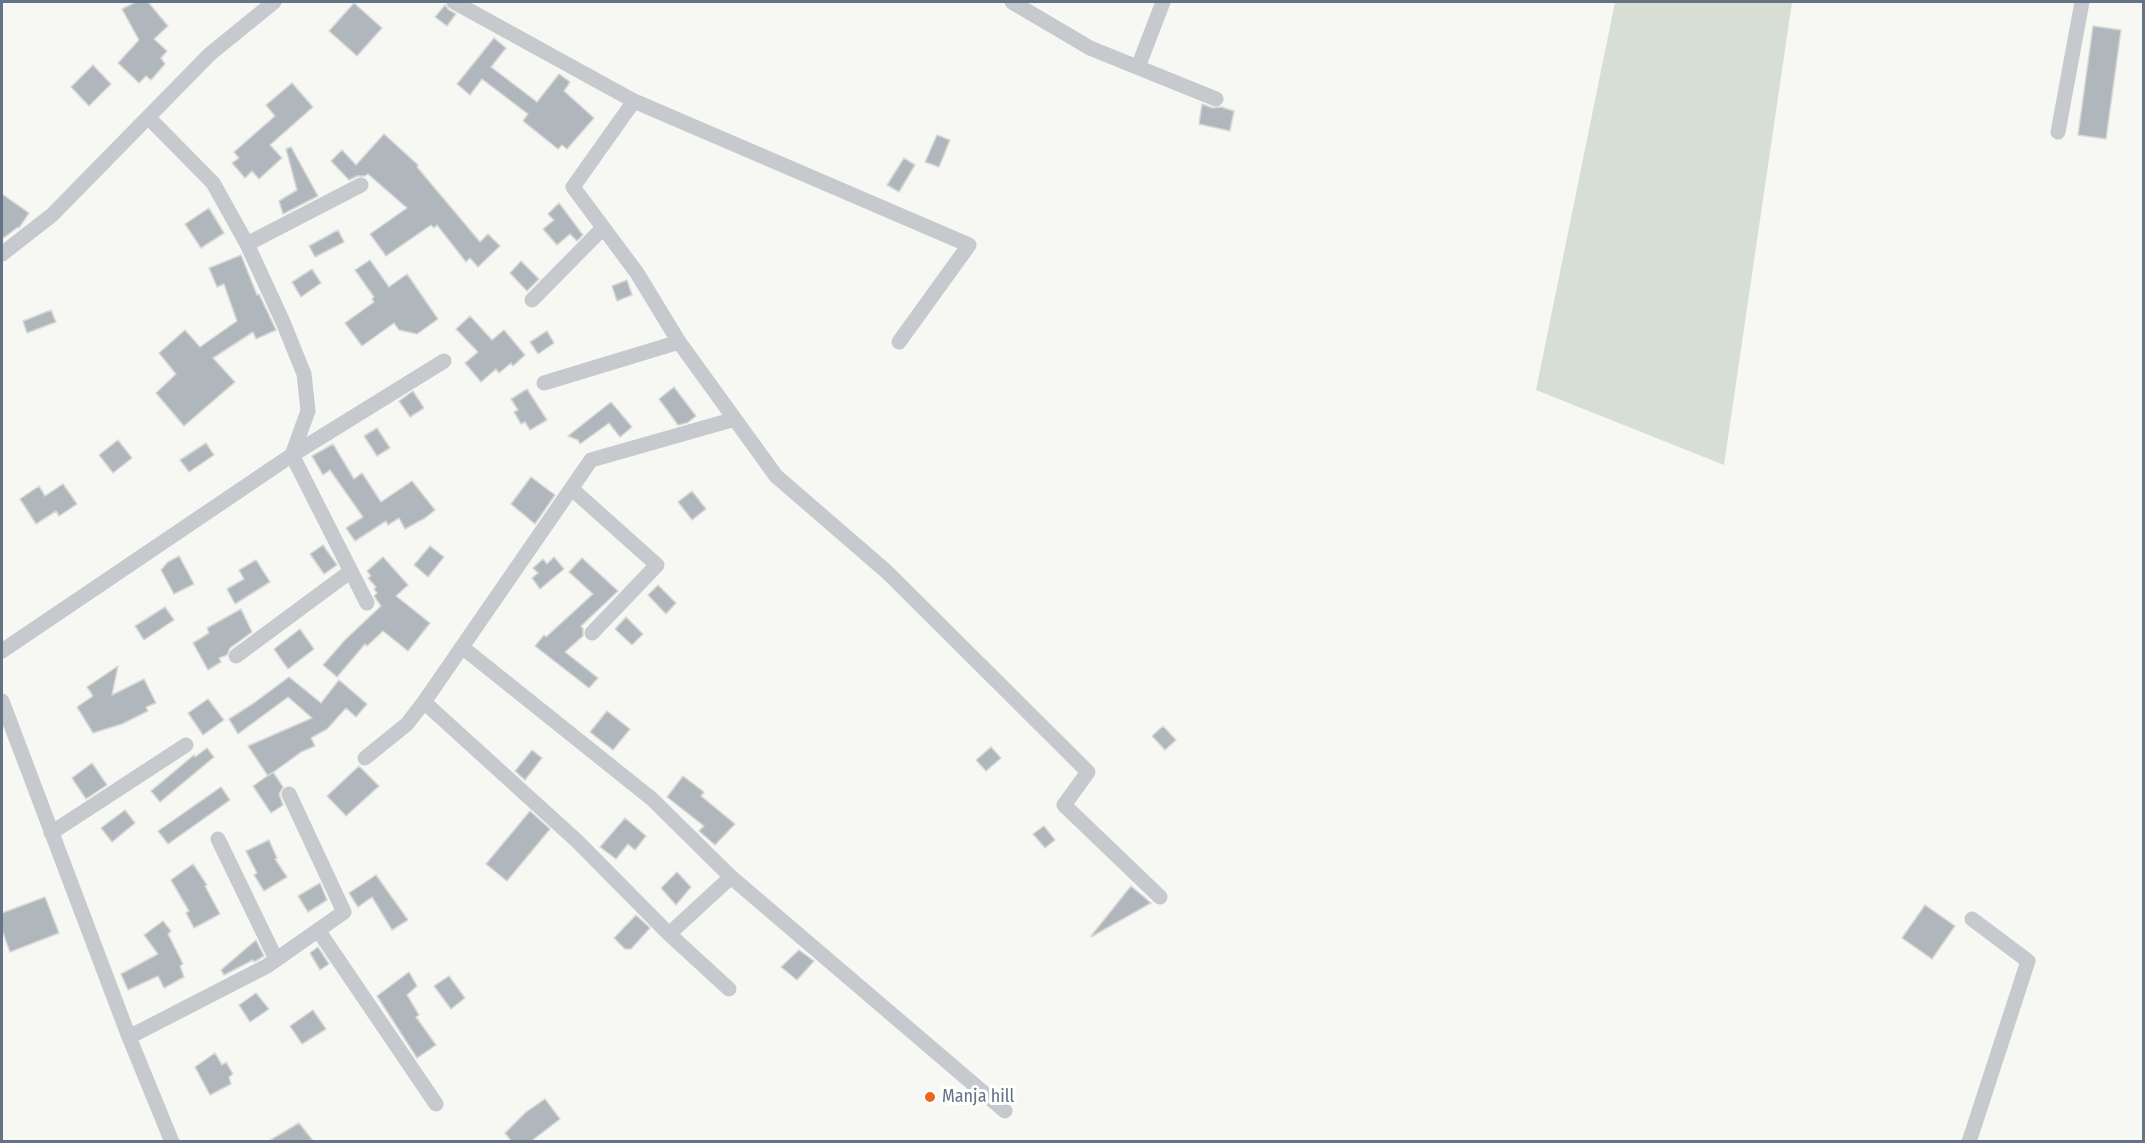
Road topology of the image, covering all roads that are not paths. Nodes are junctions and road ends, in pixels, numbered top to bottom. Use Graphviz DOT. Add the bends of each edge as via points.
graph roads {
  1 [pos="274,2"];
  2 [pos="454,2"];
  3 [pos="1012,2"];
  4 [pos="1163,2"];
  5 [pos="2082,2"];
  6 [pos="1138,67"];
  7 [pos="1216,99"];
  8 [pos="634,101"];
  9 [pos="148,117"];
  10 [pos="2058,132"];
  11 [pos="361,184"];
  12 [pos="603,228"];
  13 [pos="247,244"];
  14 [pos="2,254"];
  15 [pos="532,300"];
  16 [pos="679,342"];
  17 [pos="899,342"];
  18 [pos="444,361"];
  19 [pos="544,383"];
  20 [pos="735,419"];
  21 [pos="292,454"];
  22 [pos="572,489"];
  23 [pos="351,572"];
  24 [pos="367,603"];
  25 [pos="592,633"];
  26 [pos="462,646"];
  27 [pos="2,651"];
  28 [pos="236,656"];
  29 [pos="2,701"];
  30 [pos="424,702"];
  31 [pos="186,745"];
  32 [pos="365,758"];
  33 [pos="289,794"];
  34 [pos="51,833"];
  35 [pos="218,839"];
  36 [pos="731,877"];
  37 [pos="1160,897"];
  38 [pos="1972,919"];
  39 [pos="318,930"];
  40 [pos="669,934"];
  41 [pos="276,959"];
  42 [pos="729,989"];
  43 [pos="129,1037"];
  44 [pos="436,1104"];
  45 [pos="1005,1111"];
  46 [pos="172,1142"];
  47 [pos="1969,1142"];
  1 -- 9 [label="street" via="210,54"];
  2 -- 8 [label="street"];
  3 -- 6 [label="street" via="1090,48"];
  4 -- 6 [label="street"];
  5 -- 10 [label="street"];
  6 -- 7 [label="street"];
  8 -- 12 [label="street" via="573,187"];
  8 -- 17 [label="street" via="969,245"];
  9 -- 13 [label="street" via="213,183"];
  9 -- 14 [label="street" via="52,215"];
  11 -- 13 [label="street"];
  12 -- 15 [label="street"];
  12 -- 16 [label="street"];
  13 -- 21 [label="street" via="304,374 308,411"];
  16 -- 19 [label="street"];
  16 -- 20 [label="street"];
  18 -- 21 [label="street"];
  20 -- 22 [label="street" via="591,460"];
  20 -- 37 [label="street" via="776,476 887,572 1088,772 1064,805"];
  21 -- 23 [label="street"];
  21 -- 27 [label="street"];
  22 -- 25 [label="street" via="657,565"];
  22 -- 26 [label="street"];
  23 -- 24 [label="street"];
  23 -- 28 [label="street"];
  26 -- 30 [label="street"];
  26 -- 36 [label="street" via="652,799"];
  29 -- 34 [label="street"];
  30 -- 32 [label="street" via="407,724"];
  30 -- 40 [label="street" via="577,841"];
  31 -- 34 [label="street"];
  33 -- 39 [label="street" via="344,912"];
  34 -- 43 [label="street"];
  35 -- 41 [label="street"];
  36 -- 40 [label="street"];
  36 -- 45 [label="street"];
  38 -- 47 [label="street" via="2028,961"];
  39 -- 41 [label="street"];
  39 -- 44 [label="street"];
  40 -- 42 [label="street"];
  41 -- 43 [label="street"];
  43 -- 46 [label="street"];
}
